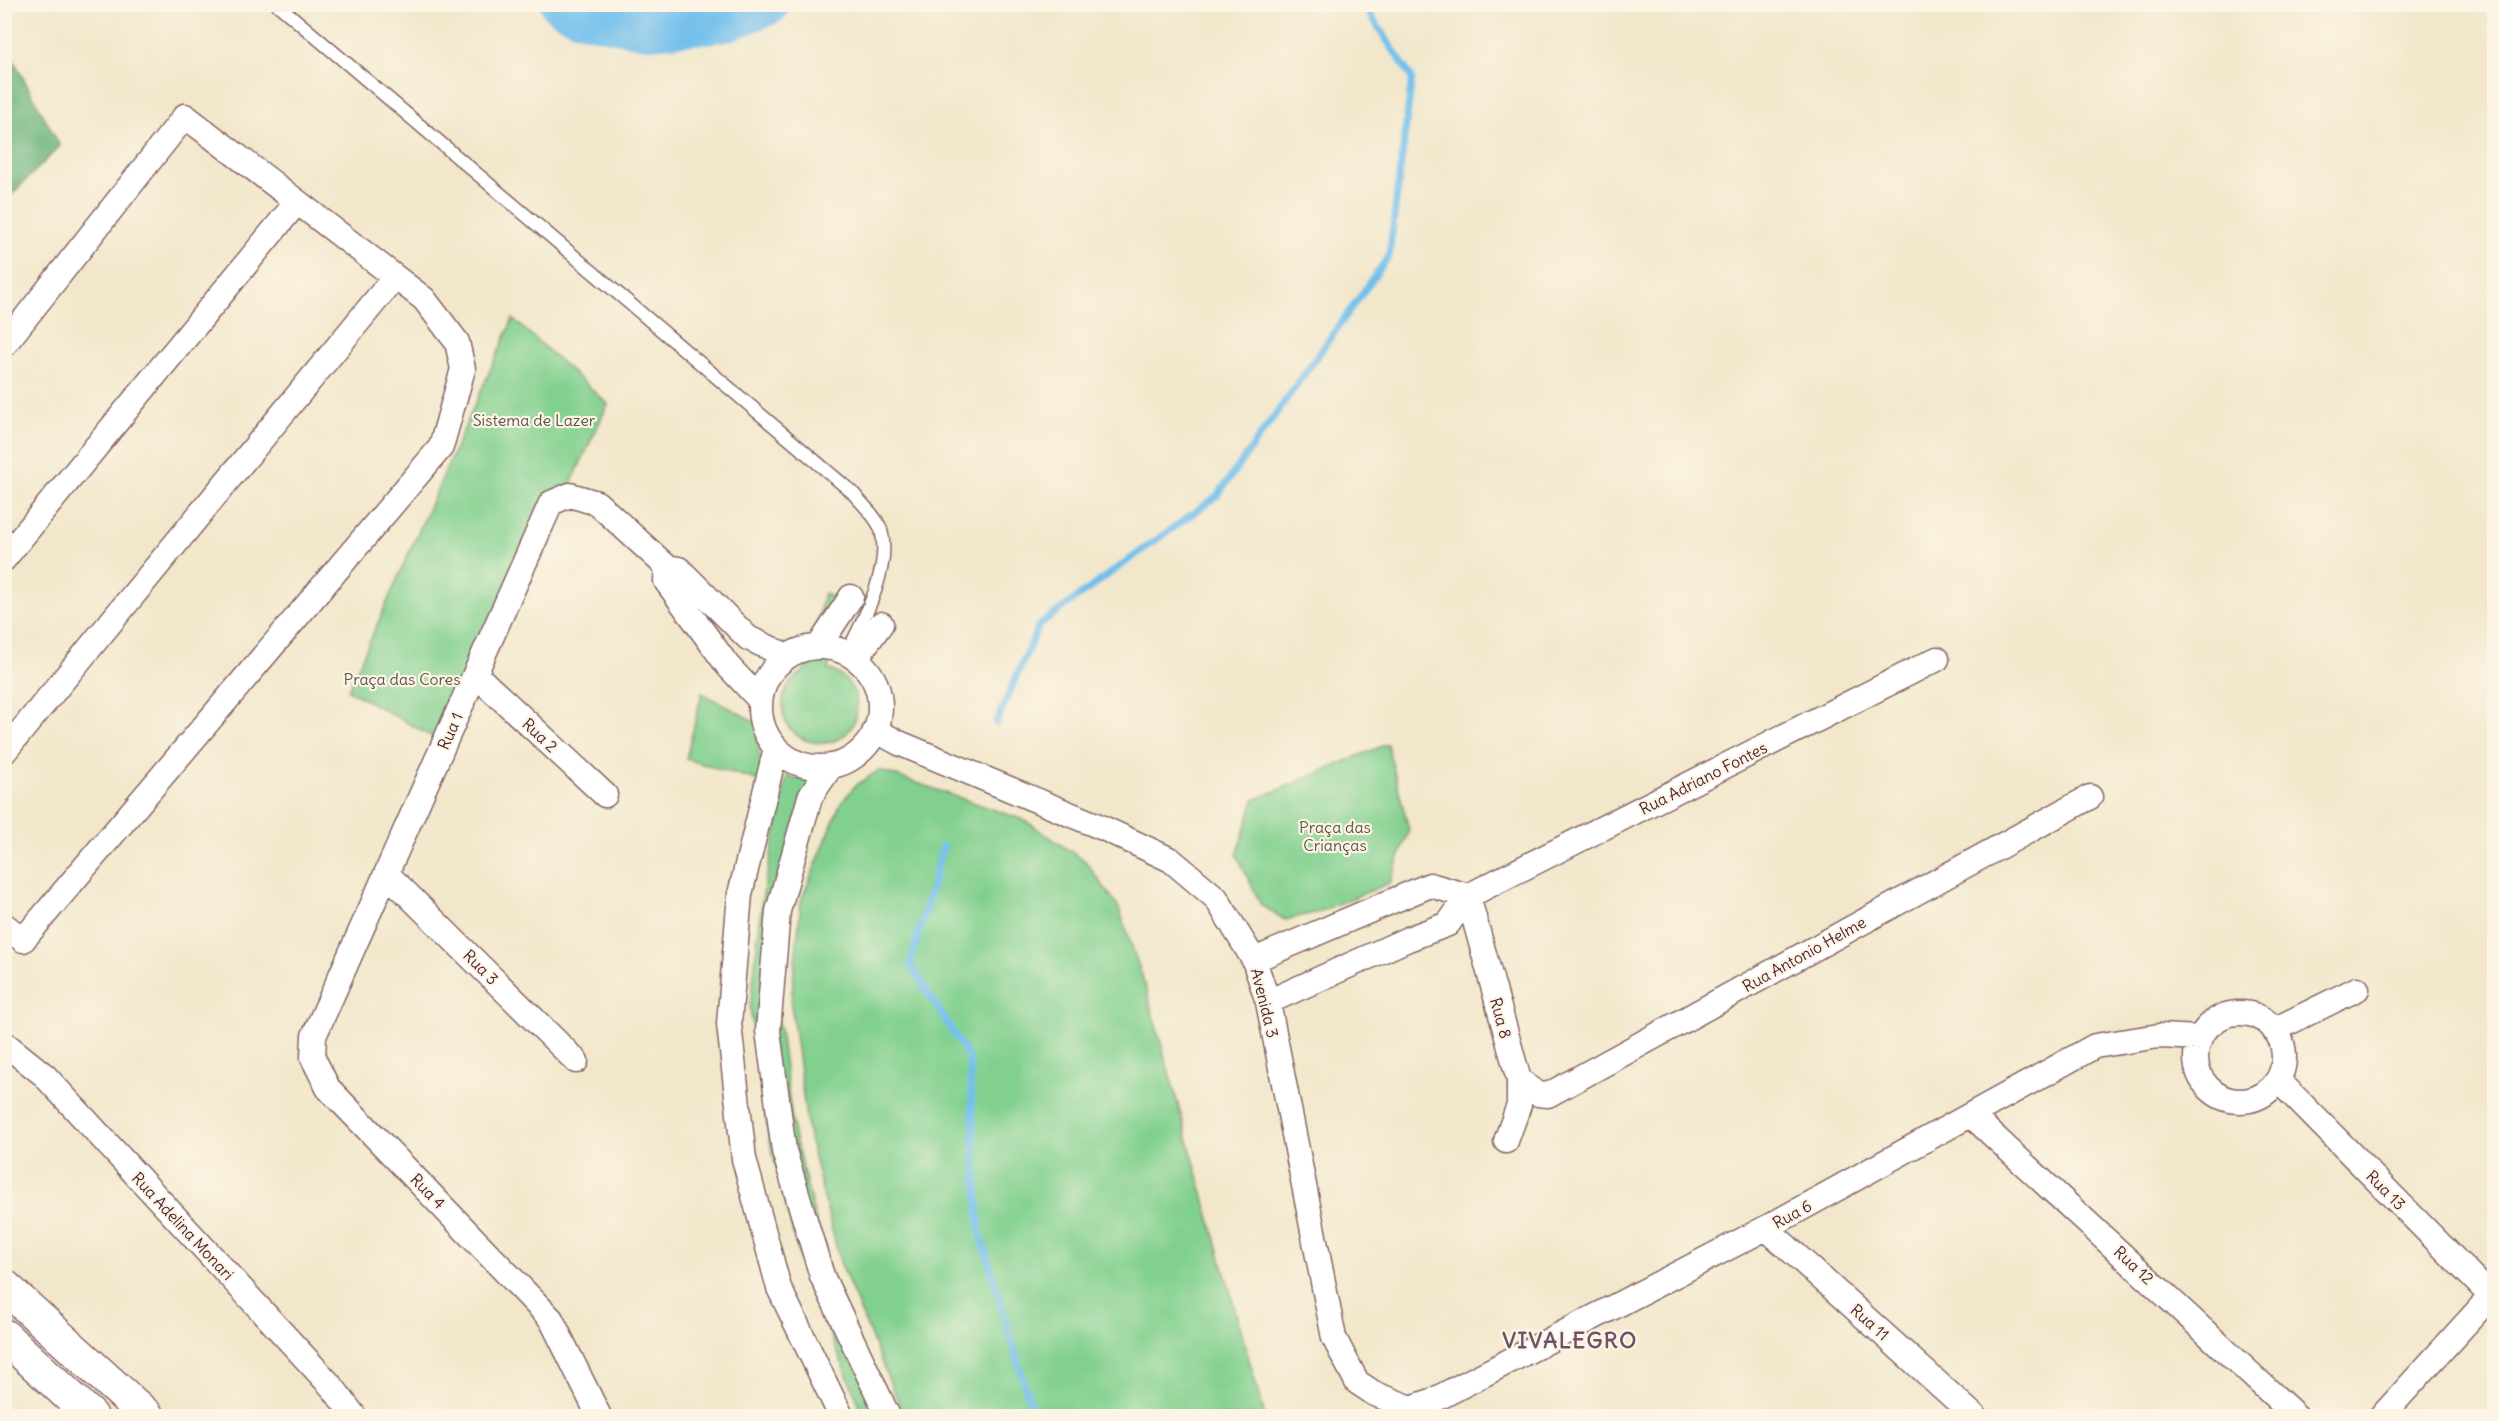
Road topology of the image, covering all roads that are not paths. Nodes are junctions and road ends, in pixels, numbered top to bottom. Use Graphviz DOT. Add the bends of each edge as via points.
graph roads {
  1 [pos="277,4"];
  2 [pos="297,202"];
  3 [pos="395,277"];
  4 [pos="4,345"];
  5 [pos="4,559"];
  6 [pos="667,567"];
  7 [pos="851,597"];
  8 [pos="881,624"];
  9 [pos="819,646"];
  10 [pos="787,656"];
  11 [pos="852,656"];
  12 [pos="1937,659"];
  13 [pos="474,674"];
  14 [pos="760,700"];
  15 [pos="875,730"];
  16 [pos="776,748"];
  17 [pos="4,752"];
  18 [pos="831,766"];
  19 [pos="605,795"];
  20 [pos="2090,797"];
  21 [pos="387,874"];
  22 [pos="1468,896"];
  23 [pos="1395,902"];
  24 [pos="4,925"];
  25 [pos="1408,939"];
  26 [pos="1254,960"];
  27 [pos="2357,989"];
  28 [pos="1268,1002"];
  29 [pos="2274,1030"];
  30 [pos="2201,1038"];
  31 [pos="4,1043"];
  32 [pos="313,1059"];
  33 [pos="576,1061"];
  34 [pos="1519,1080"];
  35 [pos="2278,1080"];
  36 [pos="1971,1114"];
  37 [pos="1506,1141"];
  38 [pos="1766,1228"];
  39 [pos="4,1286"];
  40 [pos="2493,1297"];
  41 [pos="4,1336"];
  42 [pos="1387,1400"];
  43 [pos="1433,1408"];
  44 [pos="91,1416"];
  45 [pos="147,1416"];
  46 [pos="354,1416"];
  47 [pos="599,1416"];
  48 [pos="841,1416"];
  49 [pos="888,1416"];
  50 [pos="1974,1416"];
  51 [pos="2296,1416"];
  52 [pos="2382,1416"];
  1 -- 11 [label="lane" via="852,493 880,528 883,550 873,601"];
  2 -- 3 [label="street"];
  2 -- 4 [label="street" via="185,116"];
  2 -- 5 [label="street"];
  3 -- 17 [label="street"];
  3 -- 24 [label="street" via="424,299 458,342 463,369 441,447 23,940"];
  6 -- 10 [label="street, Rua 1" via="679,569 748,638"];
  6 -- 13 [label="street, Rua 1" via="597,503 570,495 551,503"];
  6 -- 14 [label="street" via="666,581 728,666"];
  7 -- 9 [label="street"];
  8 -- 11 [label="street"];
  9 -- 10 [label="street"];
  9 -- 11 [label="street"];
  10 -- 14 [label="street" via="769,675"];
  11 -- 15 [label="street" via="870,673 878,691 880,711"];
  12 -- 22 [label="street, Rua Adriano Fontes"];
  13 -- 19 [label="street, Rua 2"];
  13 -- 21 [label="street, Rua 1"];
  14 -- 16 [label="street" via="760,717"];
  15 -- 18 [label="street" via="865,747 850,759"];
  15 -- 26 [label="street, Avenida 3" via="1171,860 1216,898"];
  16 -- 18 [label="street" via="811,767"];
  16 -- 48 [label="street" via="740,894 729,1024 744,1159 779,1288"];
  18 -- 49 [label="street" via="810,797 778,911 768,1030 784,1152 819,1265"];
  20 -- 34 [label="street, Rua Antonio Helme" via="1548,1095 1538,1094"];
  21 -- 32 [label="street, Rua 1" via="314,1036"];
  21 -- 33 [label="street, Rua 3"];
  22 -- 23 [label="street" via="1430,885"];
  22 -- 25 [label="street, Rua Adriano Fontes" via="1448,924"];
  22 -- 34 [label="street, Rua 8"];
  23 -- 25 [label="street" via="1397,918"];
  23 -- 26 [label="street"];
  25 -- 28 [label="street, Rua Adriano Fontes"];
  26 -- 28 [label="street, Avenida 3"];
  27 -- 29 [label="street"];
  28 -- 42 [label="street, Avenida 3" via="1334,1338 1357,1382"];
  29 -- 30 [label="street" via="2256,1016 2242,1013 2215,1021"];
  29 -- 35 [label="street" via="2283,1046 2284,1060"];
  30 -- 35 [label="street" via="2196,1058 2199,1072 2218,1095 2232,1101 2247,1101 2261,1097"];
  30 -- 36 [label="street, Rua 6" via="2159,1036 2095,1046"];
  31 -- 46 [label="street, Rua Adelina Monari" via="44,1075 333,1388"];
  32 -- 47 [label="street, Rua 4" via="328,1088 551,1319"];
  34 -- 37 [label="street, Rua 8" via="1519,1104"];
  35 -- 40 [label="street, Rua 13"];
  36 -- 38 [label="street, Rua 6"];
  36 -- 51 [label="street, Rua 12"];
  38 -- 43 [label="street, Rua 6"];
  38 -- 50 [label="street, Rua 11"];
  39 -- 45 [label="highway"];
  40 -- 52 [label="street"];
  41 -- 44 [label="highway"];
  42 -- 43 [label="street, Rua 6" via="1411,1408"];
}
